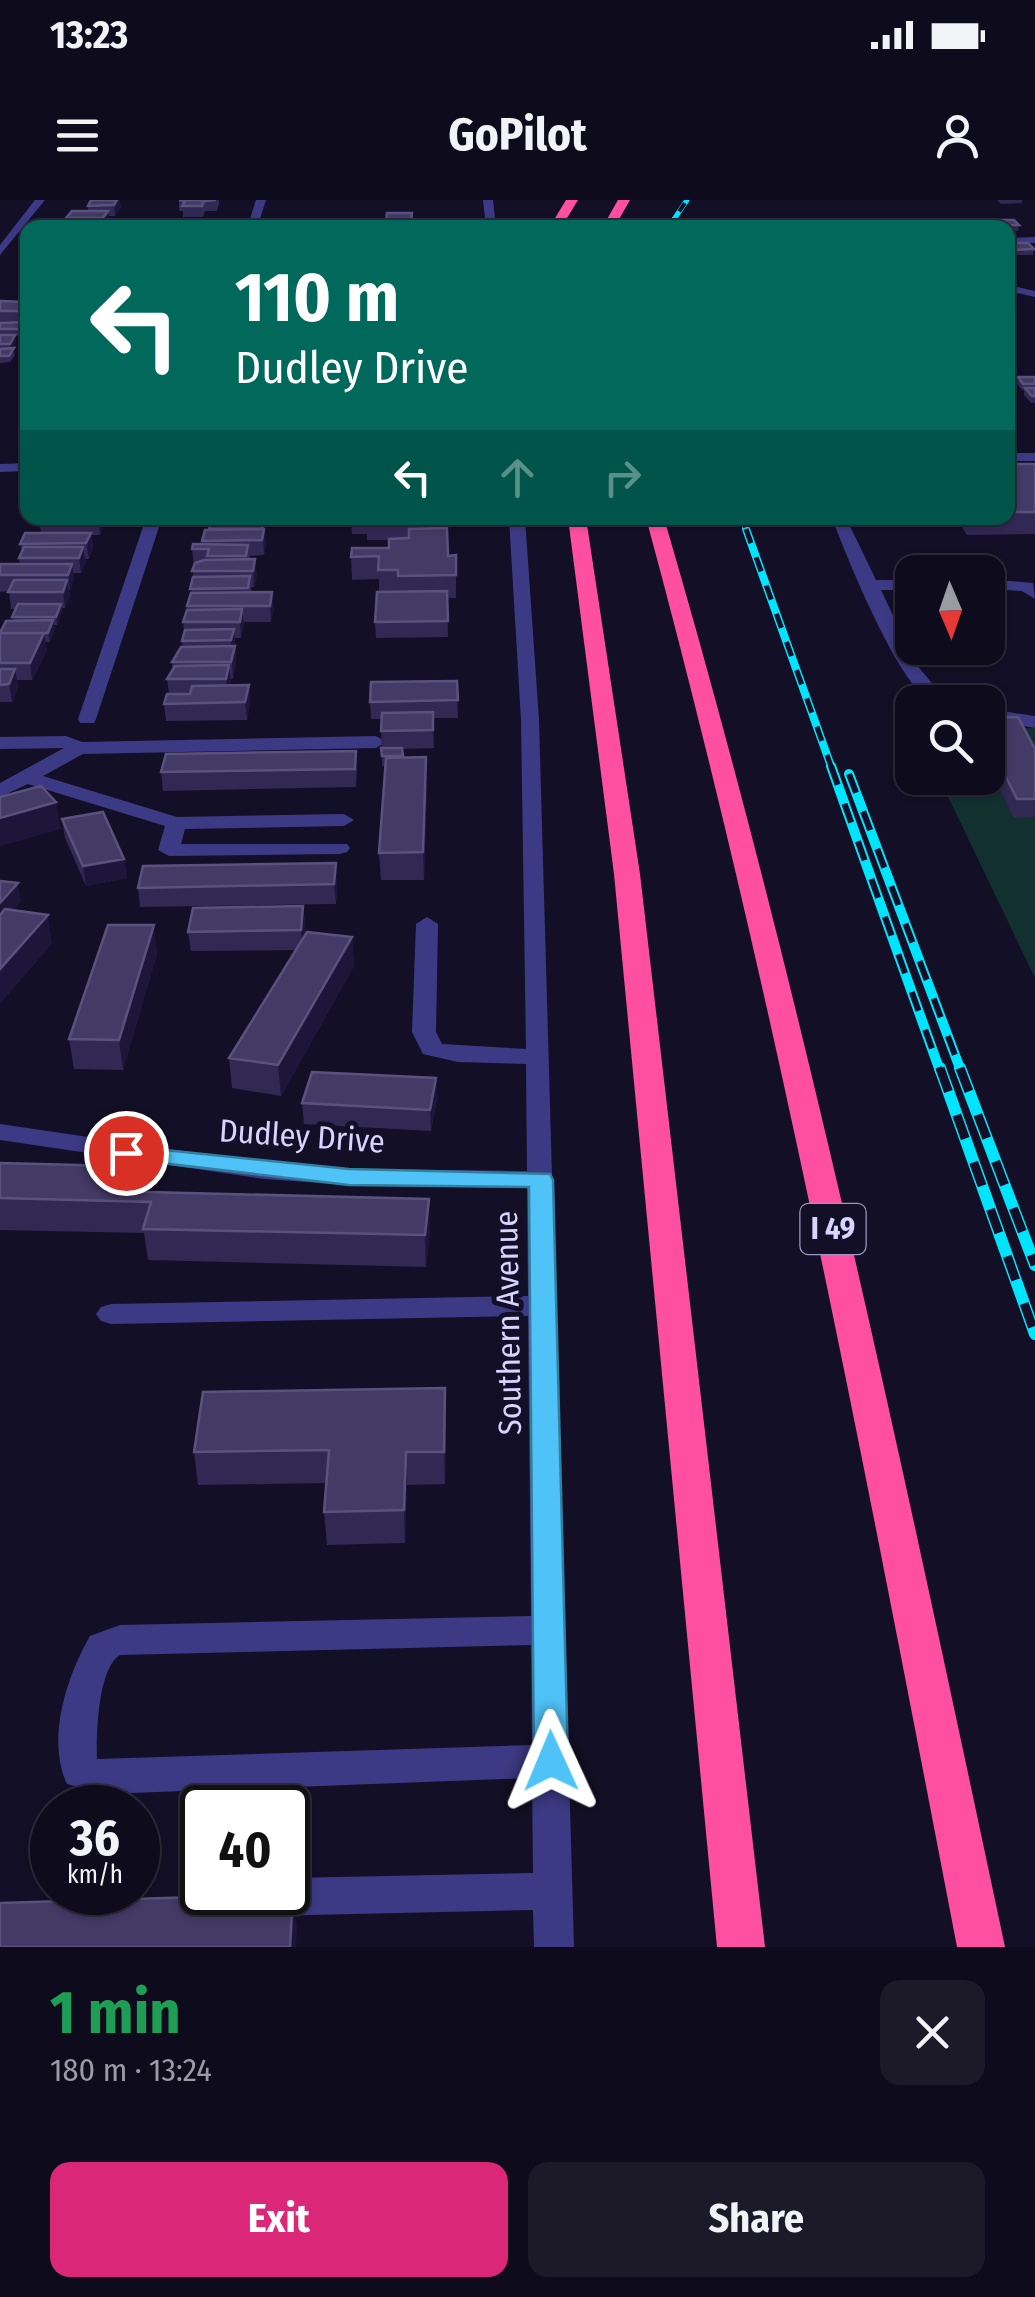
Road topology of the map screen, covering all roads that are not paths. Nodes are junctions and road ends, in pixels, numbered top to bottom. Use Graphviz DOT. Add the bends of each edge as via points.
graph roads {
  1 [pos="40,200"];
  2 [pos="25,220"];
  3 [pos="20,226"];
  4 [pos="0,252"];
  5 [pos="152,525"];
  6 [pos="516,525"];
  7 [pos="578,525"];
  8 [pos="657,525"];
  9 [pos="842,525"];
  10 [pos="870,585"];
  11 [pos="895,585"];
  12 [pos="1005,585"];
  13 [pos="1035,594"];
  14 [pos="923,685"];
  15 [pos="1005,718"];
  16 [pos="87,719"];
  17 [pos="1035,722"];
  18 [pos="376,742"];
  19 [pos="0,743"];
  20 [pos="79,748"];
  21 [pos="30,778"];
  22 [pos="0,791"];
  23 [pos="344,820"];
  24 [pos="176,823"];
  25 [pos="340,848"];
  26 [pos="427,924"];
  27 [pos="539,1056"];
  28 [pos="0,1132"];
  29 [pos="541,1180"];
  30 [pos="543,1306"];
  31 [pos="112,1314"];
  32 [pos="548,1630"];
  33 [pos="551,1761"];
  34 [pos="553,1891"];
  35 [pos="310,1896"];
  36 [pos="554,1947"];
  37 [pos="740,1947"];
  38 [pos="981,1947"];
  1 -- 2 [label="street"];
  3 -- 4 [label="street"];
  5 -- 16 [label="street"];
  6 -- 27 [label="street, Southern Avenue" via="530,720"];
  7 -- 37 [label="highway" via="627,874"];
  8 -- 38 [label="highway, I 49" via="711,707 765,930"];
  9 -- 10 [label="street"];
  10 -- 11 [label="street"];
  10 -- 14 [label="street"];
  12 -- 13 [label="street" via="1027,586"];
  15 -- 17 [label="street"];
  18 -- 20 [label="street"];
  19 -- 20 [label="street" via="66,742"];
  20 -- 21 [label="street"];
  21 -- 22 [label="street"];
  21 -- 24 [label="street"];
  23 -- 24 [label="street"];
  24 -- 25 [label="street" via="169,850"];
  26 -- 27 [label="street" via="424,1032 432,1050"];
  27 -- 29 [label="street, Southern Avenue"];
  28 -- 29 [label="street, Dudley Drive" via="264,1171"];
  29 -- 30 [label="street, Southern Avenue"];
  30 -- 31 [label="street"];
  30 -- 32 [label="street, Southern Avenue"];
  32 -- 33 [label="street, Southern Avenue"];
  32 -- 33 [label="street" via="120,1640 102,1646 90,1664 76,1755 80,1772 104,1776"];
  33 -- 34 [label="street, Southern Avenue"];
  34 -- 35 [label="street"];
  34 -- 36 [label="street, Southern Avenue"];
}
